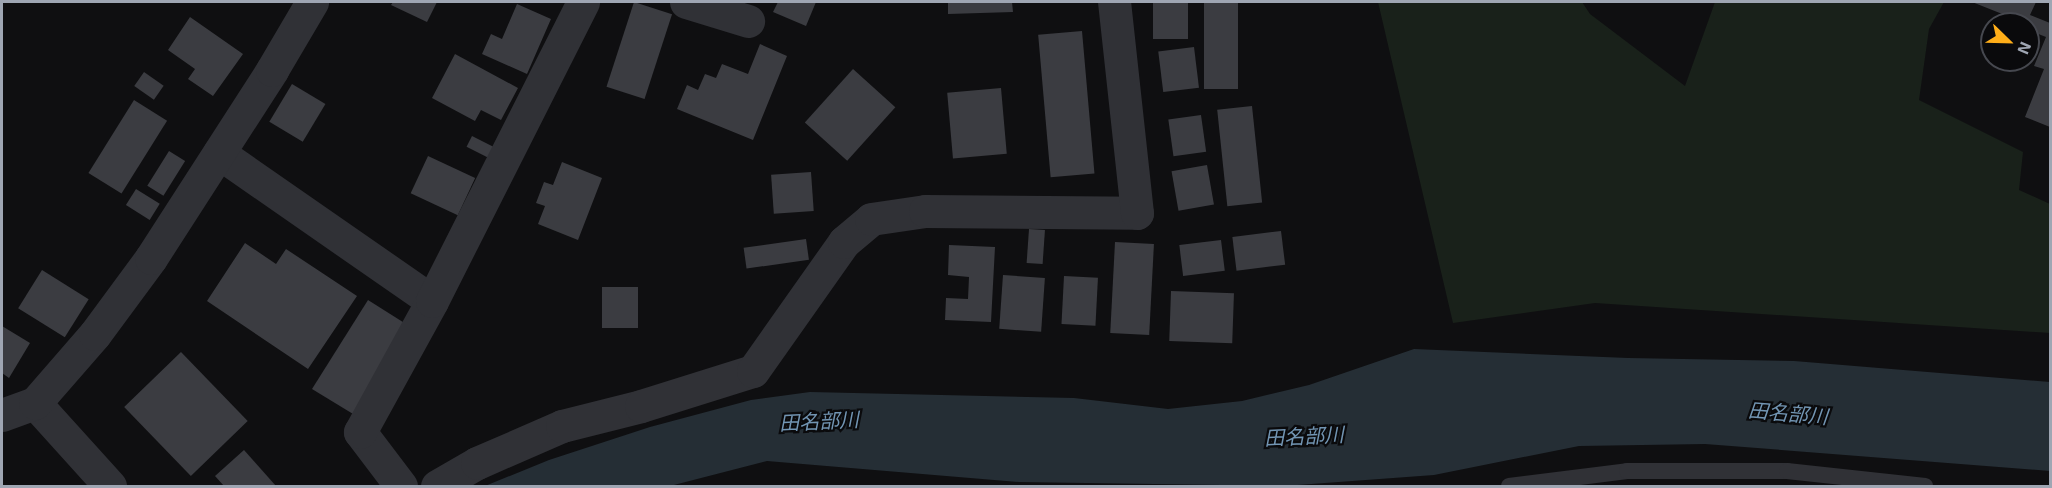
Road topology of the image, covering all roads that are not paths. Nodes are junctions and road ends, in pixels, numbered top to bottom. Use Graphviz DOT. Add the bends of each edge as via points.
graph roads {
  1 [pos="312,2"];
  2 [pos="584,2"];
  3 [pos="686,2"];
  4 [pos="1114,2"];
  5 [pos="748,21"];
  6 [pos="219,153"];
  7 [pos="432,301"];
  8 [pos="35,403"];
  9 [pos="2,415"];
  10 [pos="110,486"];
  11 [pos="401,486"];
  12 [pos="437,486"];
  13 [pos="1509,486"];
  14 [pos="1925,486"];
  1 -- 6 [label="street"];
  2 -- 7 [label="street"];
  3 -- 5 [label="street"];
  4 -- 12 [label="street" via="1137,213 925,211 871,219 844,242 753,371 562,426 477,463"];
  6 -- 7 [label="street"];
  6 -- 8 [label="street" via="151,258 95,334"];
  7 -- 11 [label="street" via="360,432"];
  8 -- 9 [label="street"];
  8 -- 10 [label="street"];
  13 -- 14 [label="lane" via="1627,471 1787,471"];
}
